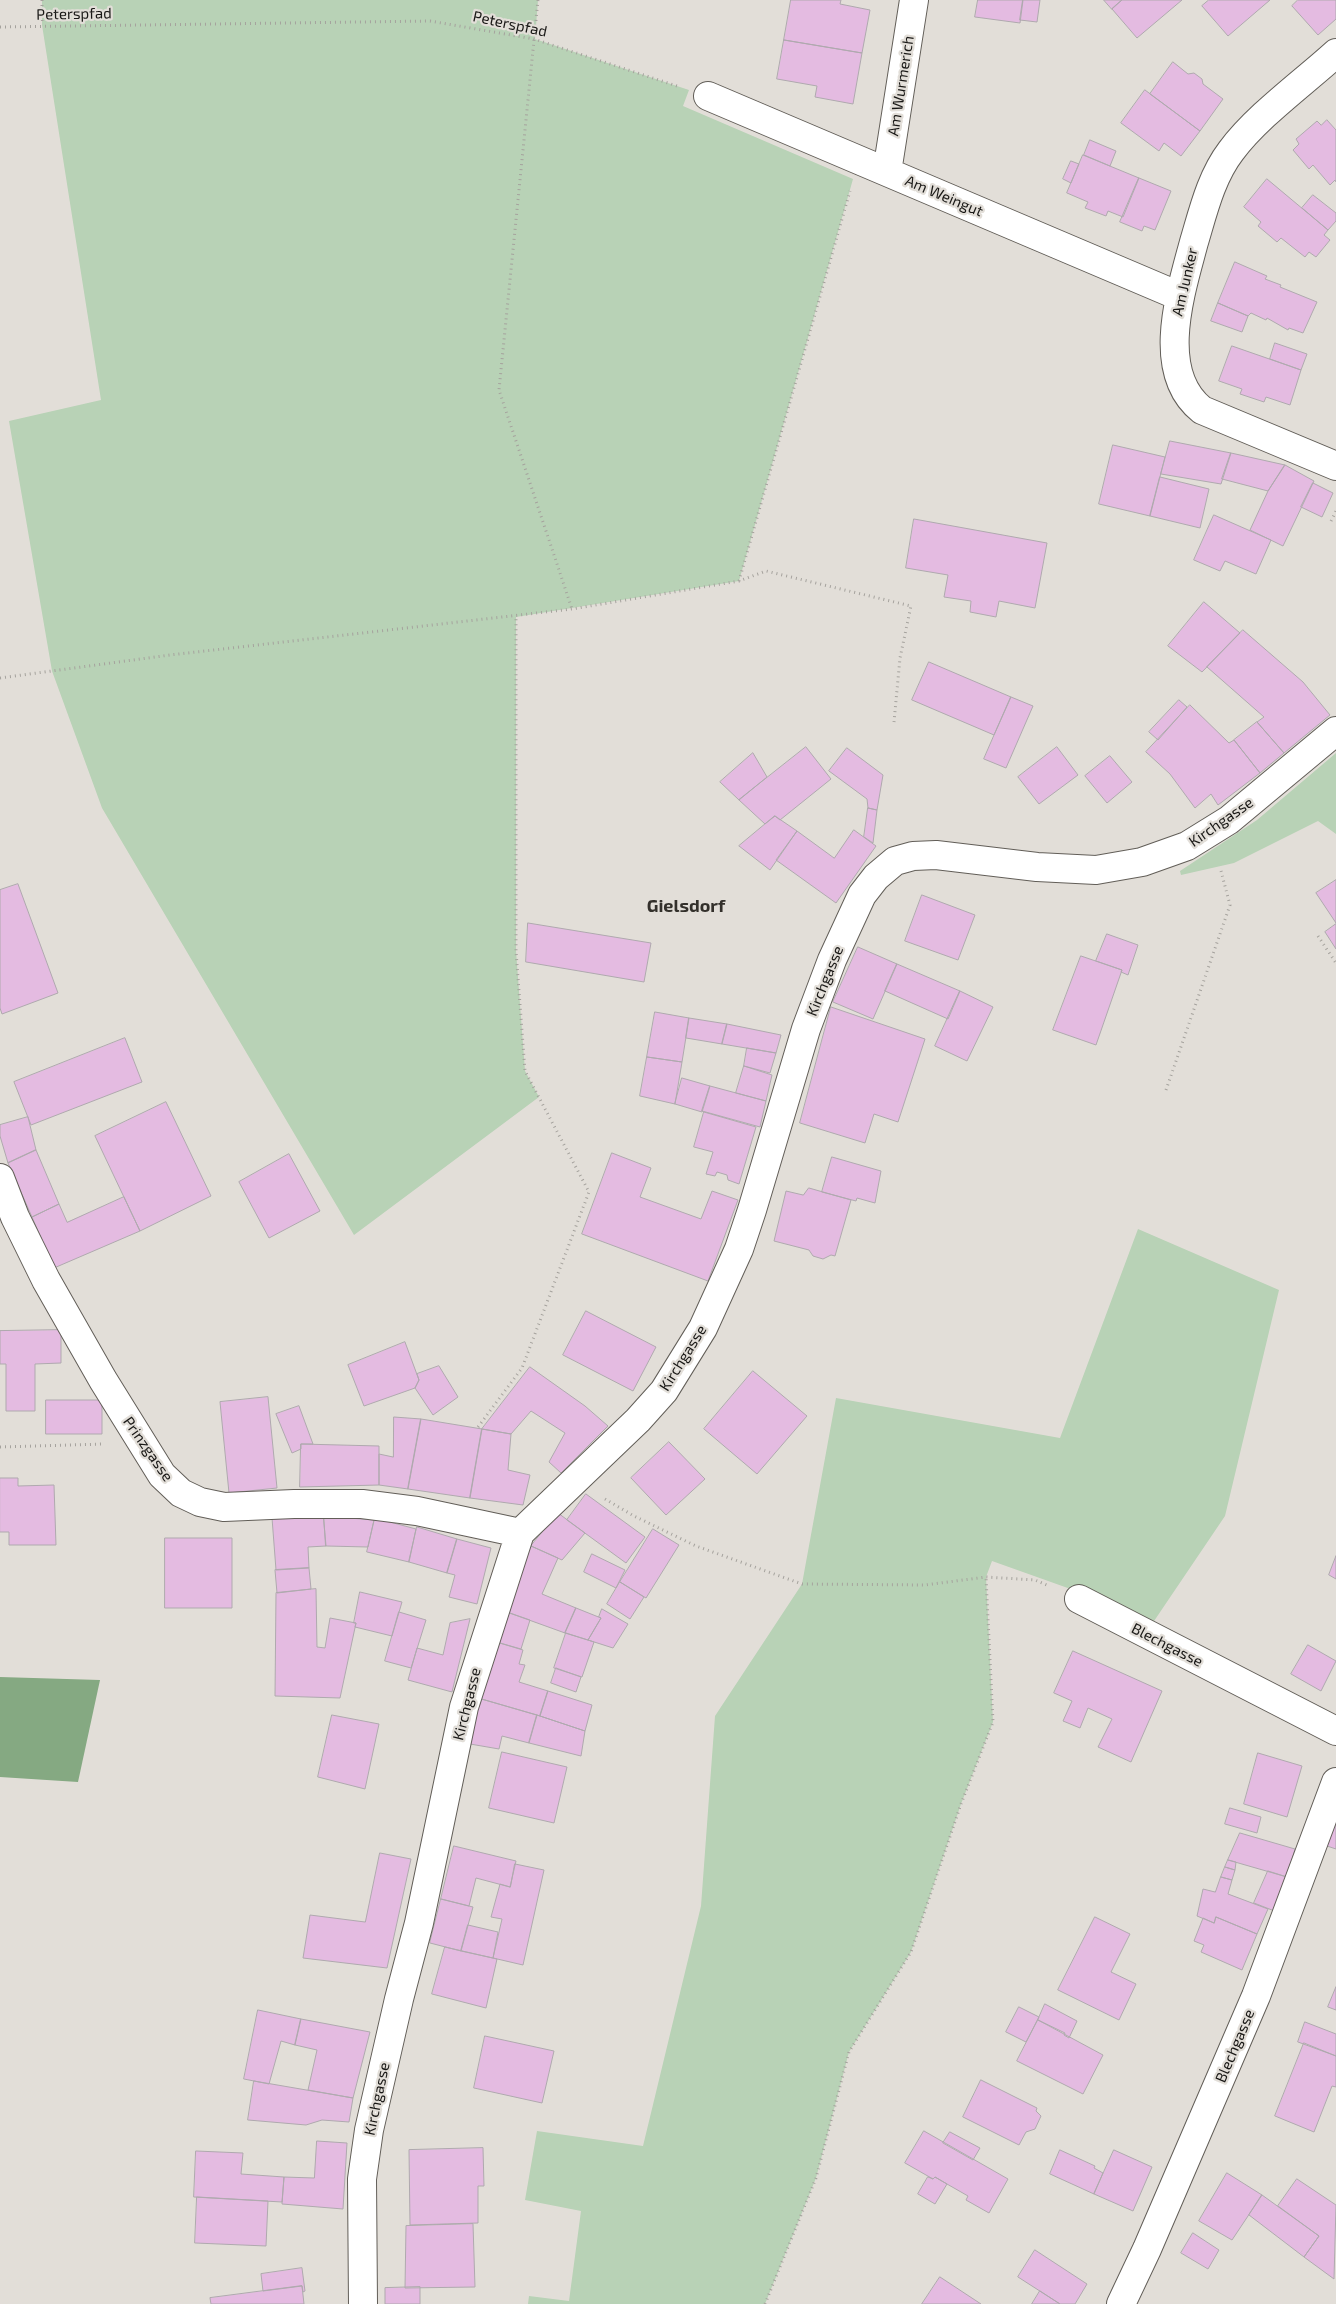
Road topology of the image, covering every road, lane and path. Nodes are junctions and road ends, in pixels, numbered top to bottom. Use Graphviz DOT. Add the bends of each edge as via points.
graph roads {
  1 [pos="42,0"];
  2 [pos="538,0"];
  3 [pos="914,0"];
  4 [pos="42,25"];
  5 [pos="0,27"];
  6 [pos="534,39"];
  7 [pos="1336,53"];
  8 [pos="708,96"];
  9 [pos="859,159"];
  10 [pos="888,172"];
  11 [pos="1179,296"];
  12 [pos="1336,466"];
  13 [pos="1336,511"];
  14 [pos="1331,521"];
  15 [pos="739,581"];
  16 [pos="572,609"];
  17 [pos="516,616"];
  18 [pos="0,678"];
  19 [pos="894,722"];
  20 [pos="1336,731"];
  21 [pos="1221,871"];
  22 [pos="1318,936"];
  23 [pos="1336,964"];
  24 [pos="1166,1090"];
  25 [pos="0,1178"];
  26 [pos="478,1427"];
  27 [pos="141,1443"];
  28 [pos="0,1447"];
  29 [pos="634,1516"];
  30 [pos="520,1533"];
  31 [pos="986,1577"];
  32 [pos="1079,1599"];
  33 [pos="1336,1731"];
  34 [pos="1336,1782"];
  35 [pos="363,2304"];
  36 [pos="765,2304"];
  37 [pos="1121,2304"];
  1 -- 4 [label="path"];
  2 -- 6 [label="path"];
  3 -- 10 [label="street, Am Wurmerich"];
  4 -- 5 [label="path, Peterspfad"];
  4 -- 6 [label="path, Peterspfad" via="430,21"];
  6 -- 8 [label="path, Peterspfad"];
  6 -- 16 [label="path" via="499,390"];
  7 -- 11 [label="street, Am Junker" via="1230,152 1204,206"];
  8 -- 9 [label="street, Am Weingut"];
  9 -- 10 [label="street, Am Weingut"];
  9 -- 15 [label="path"];
  10 -- 11 [label="street, Am Weingut"];
  11 -- 12 [label="street, Am Junker" via="1175,352 1184,386 1194,404 1211,415"];
  13 -- 14 [label="path"];
  15 -- 16 [label="path"];
  15 -- 19 [label="path" via="766,571 911,606 900,658"];
  16 -- 17 [label="path"];
  17 -- 18 [label="path"];
  17 -- 26 [label="path" via="516,951 525,1072 589,1192 522,1368"];
  20 -- 30 [label="street, Kirchgasse" via="1229,820 1187,846 1142,862 1096,870 1037,867 936,855 913,856 895,862 876,877 852,914 806,1030 741,1242 703,1328 664,1391"];
  21 -- 24 [label="path" via="1230,905"];
  22 -- 23 [label="path"];
  25 -- 27 [label="street, Prinzgasse" via="46,1280"];
  27 -- 28 [label="path"];
  27 -- 30 [label="street, Prinzgasse" via="162,1474 181,1493 200,1502 224,1507 362,1504 417,1511"];
  29 -- 31 [label="path" via="696,1546 802,1584 925,1585"];
  30 -- 35 [label="street, Kirchgasse" via="464,1707 419,1923 369,2130 362,2179"];
  31 -- 32 [label="path" via="1035,1580"];
  31 -- 36 [label="path" via="993,1722 960,1804 911,1952 849,2052 816,2178"];
  32 -- 33 [label="street, Blechgasse"];
  34 -- 37 [label="street, Blechgasse" via="1256,1996"];
}
